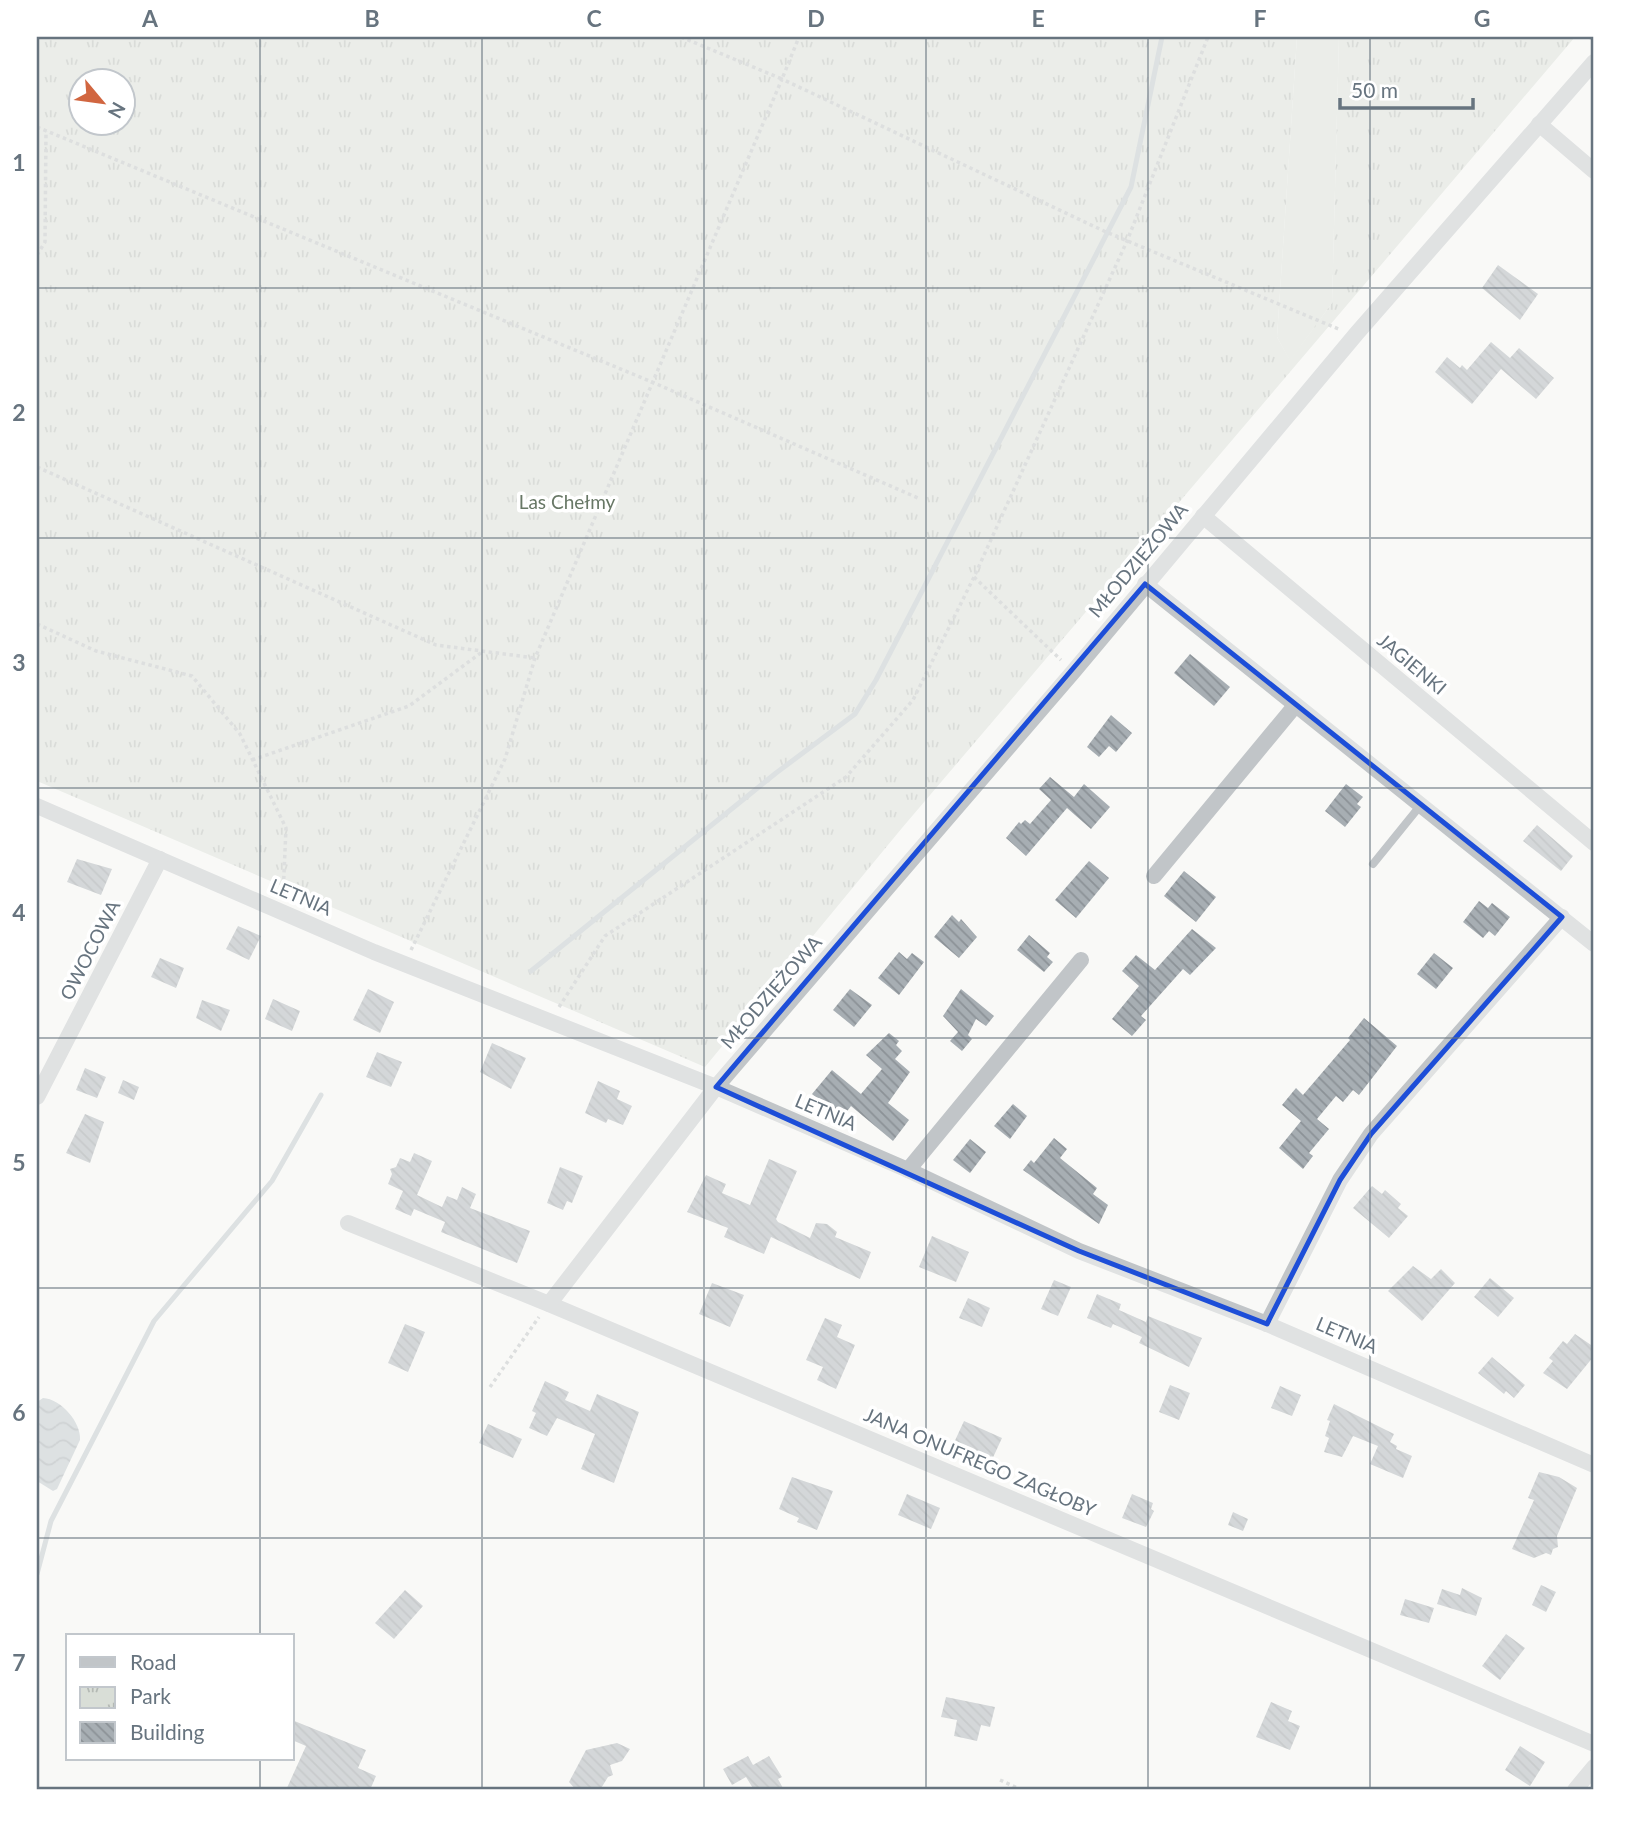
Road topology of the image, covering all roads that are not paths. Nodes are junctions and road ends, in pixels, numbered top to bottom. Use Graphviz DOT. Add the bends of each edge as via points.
graph roads {
  1 [pos="1594,62"];
  2 [pos="1539,124"];
  3 [pos="1594,171"];
  4 [pos="1203,516"];
  5 [pos="1145,584"];
  6 [pos="1294,707"];
  7 [pos="37,806"];
  8 [pos="1420,806"];
  9 [pos="1594,844"];
  10 [pos="160,859"];
  11 [pos="1373,864"];
  12 [pos="1154,876"];
  13 [pos="1562,917"];
  14 [pos="1594,944"];
  15 [pos="1081,960"];
  16 [pos="716,1087"];
  17 [pos="37,1097"];
  18 [pos="908,1170"];
  19 [pos="348,1223"];
  20 [pos="549,1304"];
  21 [pos="1267,1324"];
  22 [pos="1594,1465"];
  23 [pos="1594,1744"];
  24 [pos="1594,1767"];
  25 [pos="1575,1790"];
  1 -- 2 [label="street, MŁODZIEŻOWA"];
  2 -- 3 [label="street"];
  2 -- 4 [label="street, MŁODZIEŻOWA"];
  4 -- 5 [label="street, MŁODZIEŻOWA"];
  4 -- 9 [label="street, JAGIENKI"];
  5 -- 6 [label="street"];
  5 -- 16 [label="street, MŁODZIEŻOWA"];
  6 -- 8 [label="street"];
  6 -- 12 [label="street"];
  7 -- 10 [label="street, LETNIA"];
  8 -- 11 [label="lane"];
  8 -- 13 [label="street"];
  10 -- 16 [label="street, LETNIA" via="404,964"];
  10 -- 17 [label="street, OWOCOWA"];
  13 -- 14 [label="street"];
  13 -- 21 [label="street" via="1371,1134 1340,1180"];
  15 -- 18 [label="street"];
  16 -- 18 [label="street, LETNIA"];
  16 -- 20 [label="street, MŁODZIEŻOWA"];
  18 -- 21 [label="street, LETNIA" via="1079,1251"];
  19 -- 20 [label="street, JANA ONUFREGO ZAGŁOBY"];
  20 -- 23 [label="street, JANA ONUFREGO ZAGŁOBY"];
  21 -- 22 [label="street, LETNIA"];
  24 -- 25 [label="street"];
}
